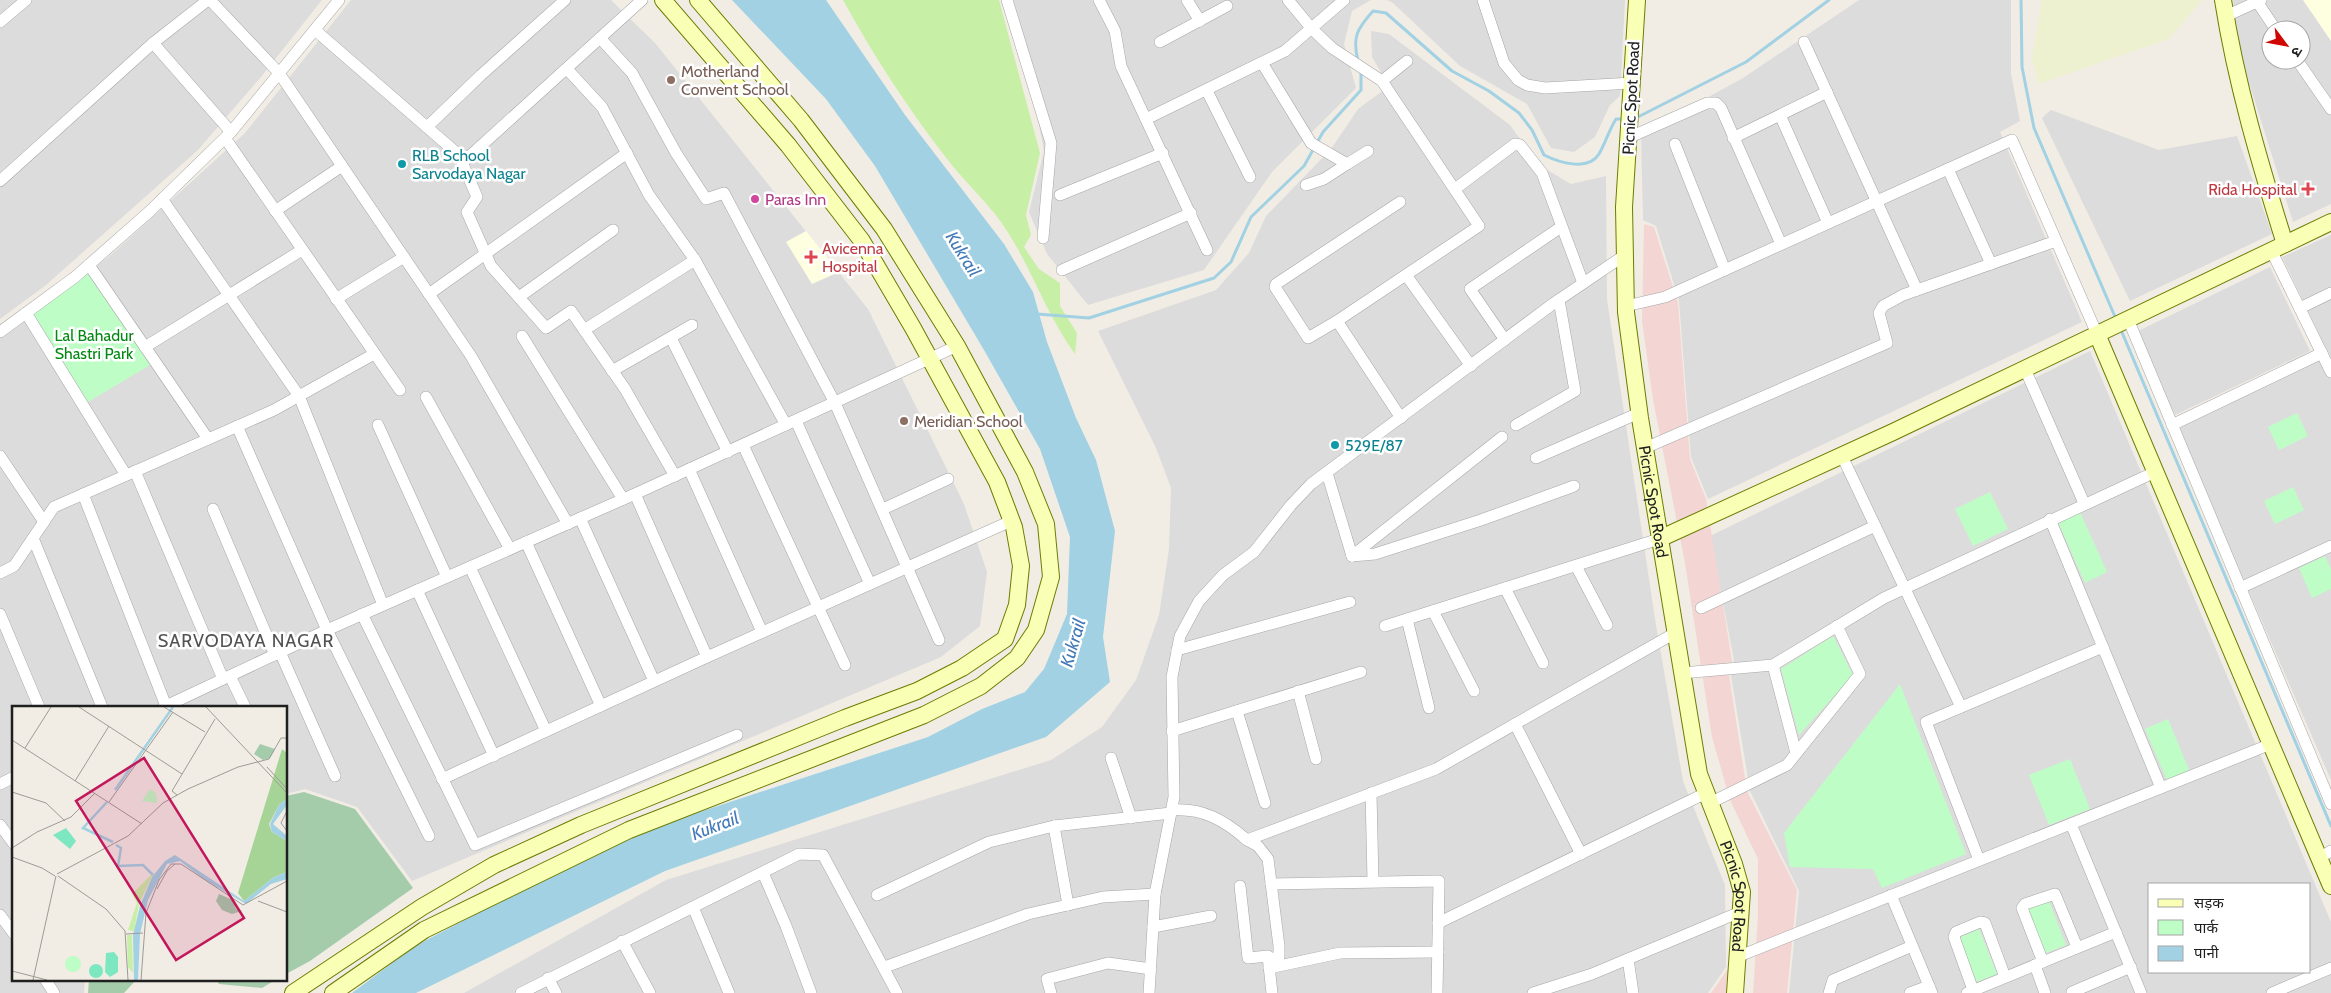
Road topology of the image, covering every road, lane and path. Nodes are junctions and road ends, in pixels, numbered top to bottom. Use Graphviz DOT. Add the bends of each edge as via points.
graph roads {
  1 [pos="26,0"];
  2 [pos="209,0"];
  3 [pos="339,0"];
  4 [pos="565,0"];
  5 [pos="642,0"];
  6 [pos="663,0"];
  7 [pos="698,0"];
  8 [pos="1007,0"];
  9 [pos="1187,0"];
  10 [pos="1288,0"];
  11 [pos="1484,0"];
  12 [pos="1637,0"];
  13 [pos="1102,1"];
  14 [pos="1342,1"];
  15 [pos="2259,1"];
  16 [pos="1227,6"];
  17 [pos="2225,8"];
  18 [pos="2270,20"];
  19 [pos="1200,21"];
  20 [pos="0,22"];
  21 [pos="1312,29"];
  22 [pos="315,30"];
  23 [pos="600,38"];
  24 [pos="1160,42"];
  25 [pos="1804,42"];
  26 [pos="153,43"];
  27 [pos="1407,61"];
  28 [pos="1262,63"];
  29 [pos="567,69"];
  30 [pos="2304,70"];
  31 [pos="279,73"];
  32 [pos="1382,81"];
  33 [pos="1632,83"];
  34 [pos="1207,91"];
  35 [pos="1827,92"];
  36 [pos="2331,109"];
  37 [pos="1780,115"];
  38 [pos="1146,120"];
  39 [pos="427,127"];
  40 [pos="1629,133"];
  41 [pos="228,135"];
  42 [pos="1733,138"];
  43 [pos="1675,144"];
  44 [pos="1368,151"];
  45 [pos="627,153"];
  46 [pos="1162,153"];
  47 [pos="462,163"];
  48 [pos="1347,164"];
  49 [pos="342,166"];
  50 [pos="1948,169"];
  51 [pos="1250,177"];
  52 [pos="0,181"];
  53 [pos="1306,184"];
  54 [pos="1455,189"];
  55 [pos="1060,195"];
  56 [pos="162,199"];
  57 [pos="1877,201"];
  58 [pos="1400,202"];
  59 [pos="275,211"];
  60 [pos="1191,213"];
  61 [pos="2331,222"];
  62 [pos="1828,223"];
  63 [pos="1561,227"];
  64 [pos="613,230"];
  65 [pos="1043,238"];
  66 [pos="2056,241"];
  67 [pos="1781,244"];
  68 [pos="2278,247"];
  69 [pos="302,250"];
  70 [pos="1207,250"];
  71 [pos="486,254"];
  72 [pos="1625,255"];
  73 [pos="404,257"];
  74 [pos="695,260"];
  75 [pos="89,264"];
  76 [pos="1991,264"];
  77 [pos="1062,270"];
  78 [pos="1725,270"];
  79 [pos="1406,276"];
  80 [pos="1583,283"];
  81 [pos="1917,290"];
  82 [pos="429,294"];
  83 [pos="2331,294"];
  84 [pos="229,295"];
  85 [pos="519,297"];
  86 [pos="336,299"];
  87 [pos="1559,300"];
  88 [pos="1626,306"];
  89 [pos="2300,308"];
  90 [pos="26,313"];
  91 [pos="1337,321"];
  92 [pos="2121,323"];
  93 [pos="692,325"];
  94 [pos="584,330"];
  95 [pos="0,332"];
  96 [pos="2097,334"];
  97 [pos="522,336"];
  98 [pos="671,338"];
  99 [pos="1505,340"];
  100 [pos="957,346"];
  101 [pos="145,347"];
  102 [pos="2322,353"];
  103 [pos="374,354"];
  104 [pos="930,360"];
  105 [pos="1471,366"];
  106 [pos="2025,369"];
  107 [pos="612,371"];
  108 [pos="2331,372"];
  109 [pos="400,390"];
  110 [pos="299,396"];
  111 [pos="426,397"];
  112 [pos="835,403"];
  113 [pos="1639,413"];
  114 [pos="1401,418"];
  115 [pos="791,423"];
  116 [pos="378,425"];
  117 [pos="1516,425"];
  118 [pos="2172,425"];
  119 [pos="237,426"];
  120 [pos="1502,437"];
  121 [pos="208,439"];
  122 [pos="743,445"];
  123 [pos="1645,448"];
  124 [pos="728,452"];
  125 [pos="0,456"];
  126 [pos="1842,456"];
  127 [pos="1536,458"];
  128 [pos="690,469"];
  129 [pos="2155,472"];
  130 [pos="131,473"];
  131 [pos="1327,473"];
  132 [pos="675,476"];
  133 [pos="948,478"];
  134 [pos="1574,486"];
  135 [pos="83,494"];
  136 [pos="635,494"];
  137 [pos="623,499"];
  138 [pos="2084,503"];
  139 [pos="213,509"];
  140 [pos="883,509"];
  141 [pos="580,518"];
  142 [pos="2050,519"];
  143 [pos="1011,521"];
  144 [pos="44,522"];
  145 [pos="568,524"];
  146 [pos="1875,526"];
  147 [pos="33,538"];
  148 [pos="1659,539"];
  149 [pos="526,542"];
  150 [pos="2331,546"];
  151 [pos="510,549"];
  152 [pos="1352,556"];
  153 [pos="1576,566"];
  154 [pos="470,567"];
  155 [pos="909,567"];
  156 [pos="0,573"];
  157 [pos="447,577"];
  158 [pos="870,584"];
  159 [pos="1505,588"];
  160 [pos="1905,588"];
  161 [pos="2240,588"];
  162 [pos="417,590"];
  163 [pos="1350,602"];
  164 [pos="383,605"];
  165 [pos="816,608"];
  166 [pos="1701,608"];
  167 [pos="1433,611"];
  168 [pos="0,614"];
  169 [pos="362,614"];
  170 [pos="1407,619"];
  171 [pos="1607,625"];
  172 [pos="1384,626"];
  173 [pos="1837,626"];
  174 [pos="327,630"];
  175 [pos="762,632"];
  176 [pos="1675,633"];
  177 [pos="939,640"];
  178 [pos="2103,647"];
  179 [pos="1177,650"];
  180 [pos="277,653"];
  181 [pos="708,657"];
  182 [pos="1543,663"];
  183 [pos="844,665"];
  184 [pos="1773,665"];
  185 [pos="1361,672"];
  186 [pos="1682,673"];
  187 [pos="226,677"];
  188 [pos="654,681"];
  189 [pos="1474,691"];
  190 [pos="1298,692"];
  191 [pos="180,703"];
  192 [pos="39,706"];
  193 [pos="102,706"];
  194 [pos="165,706"];
  195 [pos="244,706"];
  196 [pos="601,706"];
  197 [pos="1961,707"];
  198 [pos="1429,708"];
  199 [pos="1237,711"];
  200 [pos="1515,724"];
  201 [pos="546,731"];
  202 [pos="1172,732"];
  203 [pos="737,735"];
  204 [pos="2271,744"];
  205 [pos="1796,753"];
  206 [pos="494,756"];
  207 [pos="1111,758"];
  208 [pos="1316,759"];
  209 [pos="335,776"];
  210 [pos="442,779"];
  211 [pos="2161,788"];
  212 [pos="1372,793"];
  213 [pos="1708,798"];
  214 [pos="1265,803"];
  215 [pos="2331,804"];
  216 [pos="1171,812"];
  217 [pos="1131,818"];
  218 [pos="2071,824"];
  219 [pos="0,825"];
  220 [pos="1054,826"];
  221 [pos="430,836"];
  222 [pos="1247,840"];
  223 [pos="12,841"];
  224 [pos="1581,854"];
  225 [pos="2325,855"];
  226 [pos="1979,860"];
  227 [pos="763,873"];
  228 [pos="1373,881"];
  229 [pos="1271,884"];
  230 [pos="1240,886"];
  231 [pos="2331,886"];
  232 [pos="1155,894"];
  233 [pos="877,895"];
  234 [pos="1891,896"];
  235 [pos="1068,905"];
  236 [pos="693,907"];
  237 [pos="1740,912"];
  238 [pos="0,914"];
  239 [pos="1211,916"];
  240 [pos="1438,924"];
  241 [pos="1153,927"];
  242 [pos="12,931"];
  243 [pos="2116,932"];
  244 [pos="622,941"];
  245 [pos="1912,946"];
  246 [pos="2077,947"];
  247 [pos="1438,952"];
  248 [pos="1737,957"];
  249 [pos="1628,959"];
  250 [pos="2039,963"];
  251 [pos="1268,964"];
  252 [pos="884,967"];
  253 [pos="2131,968"];
  254 [pos="2331,968"];
  255 [pos="1151,969"];
  256 [pos="2005,977"];
  257 [pos="548,978"];
  258 [pos="46,980"];
  259 [pos="1930,990"];
  260 [pos="1539,992"];
  261 [pos="1970,992"];
  262 [pos="2072,992"];
  263 [pos="54,993"];
  264 [pos="293,993"];
  265 [pos="333,993"];
  266 [pos="521,993"];
  267 [pos="556,993"];
  268 [pos="650,993"];
  269 [pos="729,993"];
  270 [pos="811,993"];
  271 [pos="897,993"];
  272 [pos="1051,993"];
  273 [pos="1149,993"];
  274 [pos="1272,993"];
  275 [pos="1437,993"];
  276 [pos="1633,993"];
  277 [pos="1735,993"];
  278 [pos="1829,993"];
  279 [pos="1910,993"];
  280 [pos="2045,993"];
  281 [pos="2142,993"];
  282 [pos="2272,993"];
  1 -- 20 [label="street"];
  2 -- 26 [label="street"];
  2 -- 31 [label="street"];
  3 -- 22 [label="street"];
  4 -- 39 [label="street"];
  5 -- 23 [label="street"];
  6 -- 104 [label="street" via="788,145 862,241"];
  7 -- 100 [label="street" via="801,120 884,229"];
  8 -- 65 [label="street" via="1051,143"];
  9 -- 19 [label="street"];
  10 -- 21 [label="street"];
  11 -- 33 [label="street" via="1504,63 1518,80 1545,88"];
  12 -- 33 [label="street, Picnic Spot Road"];
  13 -- 38 [label="street" via="1115,31 1121,66"];
  14 -- 21 [label="street"];
  15 -- 17 [label="street"];
  15 -- 18 [label="street"];
  16 -- 19 [label="street"];
  17 -- 68 [label="street"];
  19 -- 24 [label="street"];
  21 -- 28 [label="street" via="1285,52"];
  21 -- 32 [label="street" via="1355,65"];
  22 -- 31 [label="street"];
  22 -- 39 [label="street"];
  23 -- 29 [label="street"];
  23 -- 112 [label="street" via="632,73 676,154 706,199 724,194"];
  25 -- 35 [label="street"];
  26 -- 41 [label="street"];
  26 -- 52 [label="street"];
  27 -- 32 [label="street"];
  28 -- 34 [label="street"];
  28 -- 48 [label="street" via="1311,143"];
  29 -- 45 [label="street" via="602,107"];
  29 -- 47 [label="street"];
  30 -- 36 [label="street"];
  31 -- 41 [label="street"];
  31 -- 49 [label="street"];
  32 -- 54 [label="street"];
  33 -- 40 [label="street, Picnic Spot Road"];
  34 -- 38 [label="street"];
  34 -- 51 [label="street"];
  35 -- 37 [label="street"];
  35 -- 57 [label="street"];
  37 -- 42 [label="street"];
  37 -- 62 [label="street"];
  38 -- 46 [label="street"];
  39 -- 47 [label="street" via="459,155"];
  40 -- 42 [label="street" via="1712,102 1721,108"];
  40 -- 72 [label="street, Picnic Spot Road" via="1624,207"];
  41 -- 56 [label="street"];
  41 -- 59 [label="street"];
  42 -- 67 [label="street"];
  43 -- 78 [label="street"];
  44 -- 48 [label="street"];
  45 -- 71 [label="street"];
  45 -- 74 [label="street" via="649,195"];
  46 -- 55 [label="street"];
  46 -- 60 [label="street"];
  47 -- 71 [label="street" via="477,197 466,212"];
  48 -- 53 [label="street" via="1324,179"];
  49 -- 59 [label="street"];
  49 -- 73 [label="street"];
  50 -- 57 [label="street"];
  50 -- 66 [label="street" via="2012,140"];
  50 -- 76 [label="street"];
  54 -- 63 [label="street" via="1518,144 1542,173"];
  54 -- 79 [label="street" via="1479,223 1478,228"];
  56 -- 75 [label="street"];
  56 -- 84 [label="street"];
  57 -- 62 [label="street"];
  57 -- 81 [label="street"];
  58 -- 91 [label="street" via="1276,284 1308,338"];
  59 -- 69 [label="street"];
  60 -- 70 [label="street"];
  60 -- 77 [label="street"];
  61 -- 68 [label="street"];
  62 -- 67 [label="street"];
  63 -- 80 [label="street"];
  63 -- 99 [label="street" via="1470,289"];
  64 -- 85 [label="street"];
  66 -- 76 [label="street"];
  66 -- 96 [label="street"];
  67 -- 78 [label="street"];
  68 -- 89 [label="street"];
  68 -- 92 [label="street"];
  69 -- 84 [label="street"];
  69 -- 86 [label="street"];
  71 -- 82 [label="street"];
  71 -- 85 [label="street" via="491,266"];
  72 -- 80 [label="street"];
  72 -- 88 [label="street, Picnic Spot Road"];
  73 -- 82 [label="street"];
  73 -- 86 [label="street"];
  74 -- 94 [label="street"];
  74 -- 115 [label="street"];
  75 -- 90 [label="street"];
  75 -- 101 [label="street"];
  76 -- 81 [label="street"];
  78 -- 88 [label="street" via="1665,297"];
  79 -- 91 [label="street"];
  79 -- 105 [label="street"];
  80 -- 87 [label="street"];
  81 -- 123 [label="street" via="1883,306 1879,313 1887,343"];
  82 -- 145 [label="street" via="471,356"];
  83 -- 89 [label="street"];
  84 -- 101 [label="street"];
  84 -- 110 [label="street"];
  85 -- 94 [label="street" via="546,328 571,311"];
  86 -- 103 [label="street"];
  87 -- 99 [label="street"];
  87 -- 117 [label="street" via="1575,391"];
  88 -- 113 [label="street, Picnic Spot Road"];
  89 -- 102 [label="street"];
  90 -- 95 [label="street"];
  90 -- 130 [label="street"];
  91 -- 114 [label="street"];
  92 -- 96 [label="street"];
  92 -- 118 [label="street"];
  93 -- 98 [label="street"];
  94 -- 107 [label="street"];
  96 -- 106 [label="street"];
  96 -- 129 [label="street"];
  97 -- 137 [label="street"];
  98 -- 107 [label="street"];
  98 -- 124 [label="street"];
  99 -- 105 [label="street"];
  100 -- 104 [label="street"];
  100 -- 265 [label="street" via="1025,472 1046,524 1051,577 1036,630 1017,658 980,686 924,715 629,830 424,930"];
  101 -- 121 [label="street"];
  102 -- 108 [label="street"];
  102 -- 118 [label="street"];
  103 -- 109 [label="street"];
  103 -- 110 [label="street"];
  104 -- 112 [label="street"];
  104 -- 143 [label="street" via="997,482"];
  105 -- 114 [label="street"];
  106 -- 126 [label="street"];
  106 -- 138 [label="street"];
  107 -- 132 [label="street"];
  110 -- 119 [label="street"];
  110 -- 164 [label="street"];
  111 -- 151 [label="street"];
  112 -- 115 [label="street"];
  112 -- 140 [label="street"];
  113 -- 123 [label="street, Picnic Spot Road"];
  113 -- 127 [label="street"];
  114 -- 131 [label="street"];
  115 -- 122 [label="street"];
  115 -- 158 [label="street"];
  116 -- 157 [label="street"];
  118 -- 161 [label="street"];
  119 -- 121 [label="street"];
  119 -- 174 [label="street"];
  120 -- 152 [label="street"];
  121 -- 130 [label="street"];
  122 -- 124 [label="street"];
  122 -- 165 [label="street"];
  123 -- 148 [label="street, Picnic Spot Road"];
  124 -- 128 [label="street"];
  125 -- 144 [label="street"];
  126 -- 146 [label="street"];
  126 -- 148 [label="street"];
  128 -- 132 [label="street"];
  128 -- 175 [label="street"];
  129 -- 138 [label="street"];
  129 -- 204 [label="street"];
  130 -- 135 [label="street"];
  130 -- 187 [label="street"];
  131 -- 152 [label="street"];
  131 -- 179 [label="street" via="1291,505 1254,552 1223,576 1199,601 1180,636"];
  132 -- 136 [label="street"];
  133 -- 140 [label="street"];
  134 -- 152 [label="street" via="1384,551"];
  135 -- 144 [label="street" via="54,507"];
  135 -- 194 [label="street"];
  136 -- 137 [label="street"];
  136 -- 181 [label="street"];
  137 -- 141 [label="street"];
  138 -- 142 [label="street"];
  139 -- 180 [label="street"];
  140 -- 155 [label="street"];
  141 -- 145 [label="street"];
  141 -- 188 [label="street"];
  142 -- 160 [label="street"];
  142 -- 178 [label="street"];
  143 -- 155 [label="street"];
  143 -- 264 [label="street" via="1021,566 1018,605 1005,640 918,691 581,826 494,865"];
  144 -- 147 [label="street"];
  145 -- 149 [label="street"];
  146 -- 160 [label="street"];
  146 -- 166 [label="street"];
  147 -- 156 [label="street" via="14,566"];
  147 -- 193 [label="street"];
  148 -- 153 [label="street"];
  148 -- 176 [label="street, Picnic Spot Road"];
  149 -- 151 [label="street"];
  149 -- 196 [label="street"];
  150 -- 161 [label="street"];
  151 -- 154 [label="street"];
  153 -- 159 [label="street"];
  153 -- 171 [label="street"];
  154 -- 157 [label="street"];
  154 -- 201 [label="street"];
  155 -- 158 [label="street"];
  155 -- 177 [label="street"];
  157 -- 162 [label="street"];
  158 -- 165 [label="street"];
  159 -- 167 [label="street"];
  159 -- 182 [label="street"];
  160 -- 173 [label="street"];
  160 -- 197 [label="street"];
  161 -- 215 [label="street"];
  162 -- 164 [label="street"];
  162 -- 206 [label="street"];
  163 -- 179 [label="street"];
  164 -- 169 [label="street"];
  165 -- 175 [label="street"];
  165 -- 183 [label="street"];
  167 -- 170 [label="street"];
  167 -- 189 [label="street"];
  168 -- 192 [label="street"];
  169 -- 174 [label="street"];
  169 -- 210 [label="street"];
  170 -- 172 [label="street"];
  170 -- 198 [label="street"];
  173 -- 184 [label="street"];
  173 -- 205 [label="street" via="1860,674"];
  174 -- 180 [label="street"];
  174 -- 221 [label="street"];
  175 -- 181 [label="street"];
  176 -- 186 [label="street, Picnic Spot Road"];
  176 -- 200 [label="street"];
  178 -- 197 [label="street"];
  178 -- 211 [label="street"];
  179 -- 202 [label="street" via="1172,677"];
  180 -- 187 [label="street"];
  180 -- 209 [label="street"];
  181 -- 188 [label="street"];
  184 -- 186 [label="street"];
  184 -- 205 [label="street"];
  185 -- 190 [label="street"];
  186 -- 213 [label="street, Picnic Spot Road" via="1699,774"];
  187 -- 191 [label="street"];
  187 -- 195 [label="street"];
  188 -- 196 [label="street"];
  190 -- 199 [label="street"];
  190 -- 208 [label="street"];
  191 -- 194 [label="street"];
  196 -- 201 [label="street"];
  197 -- 226 [label="street" via="1926,722"];
  199 -- 202 [label="street"];
  199 -- 214 [label="street"];
  200 -- 212 [label="street" via="1436,769"];
  200 -- 224 [label="street"];
  201 -- 206 [label="street"];
  202 -- 216 [label="street" via="1174,797"];
  203 -- 210 [label="street" via="475,845"];
  204 -- 211 [label="street"];
  204 -- 225 [label="street"];
  205 -- 213 [label="street" via="1787,765"];
  206 -- 210 [label="street"];
  207 -- 217 [label="street"];
  211 -- 218 [label="street"];
  212 -- 222 [label="street"];
  212 -- 228 [label="street"];
  213 -- 224 [label="street"];
  213 -- 237 [label="street, Picnic Spot Road" via="1742,892"];
  216 -- 217 [label="street"];
  216 -- 222 [label="street" via="1190,809 1227,823"];
  216 -- 232 [label="street"];
  217 -- 220 [label="street"];
  218 -- 226 [label="street"];
  218 -- 243 [label="street"];
  219 -- 223 [label="street"];
  220 -- 233 [label="street" via="989,842"];
  220 -- 235 [label="street"];
  222 -- 229 [label="street" via="1258,846 1268,859"];
  224 -- 240 [label="street"];
  225 -- 231 [label="street"];
  226 -- 234 [label="street"];
  227 -- 236 [label="street"];
  227 -- 252 [label="street" via="798,854 823,855"];
  227 -- 270 [label="street"];
  228 -- 229 [label="street"];
  228 -- 240 [label="street" via="1439,881"];
  229 -- 251 [label="street" via="1279,957"];
  230 -- 251 [label="street" via="1248,958 1268,956"];
  232 -- 235 [label="street" via="1103,897"];
  232 -- 241 [label="street"];
  234 -- 245 [label="street"];
  234 -- 248 [label="street"];
  235 -- 252 [label="street" via="1028,914"];
  236 -- 244 [label="street"];
  236 -- 269 [label="street"];
  237 -- 248 [label="street, Picnic Spot Road"];
  237 -- 249 [label="street"];
  238 -- 242 [label="street"];
  239 -- 241 [label="street"];
  240 -- 247 [label="street"];
  241 -- 255 [label="street"];
  243 -- 246 [label="street"];
  243 -- 253 [label="street"];
  244 -- 257 [label="street"];
  244 -- 268 [label="street"];
  245 -- 259 [label="street"];
  245 -- 278 [label="street" via="1833,980"];
  246 -- 250 [label="street"];
  246 -- 250 [label="street" via="2055,894 2025,904 2022,908"];
  247 -- 251 [label="street" via="1340,953"];
  247 -- 275 [label="street"];
  248 -- 277 [label="street, Picnic Spot Road"];
  249 -- 260 [label="street"];
  249 -- 276 [label="street"];
  250 -- 256 [label="street"];
  250 -- 280 [label="street"];
  251 -- 274 [label="street"];
  252 -- 271 [label="street"];
  253 -- 262 [label="street"];
  253 -- 281 [label="street"];
  254 -- 282 [label="street"];
  255 -- 272 [label="street" via="1108,963 1047,979"];
  255 -- 273 [label="street"];
  256 -- 261 [label="street"];
  256 -- 261 [label="street" via="1985,923 1956,932 1954,937"];
  257 -- 266 [label="street"];
  257 -- 267 [label="street"];
  258 -- 263 [label="street"];
  259 -- 279 [label="street"];
}
